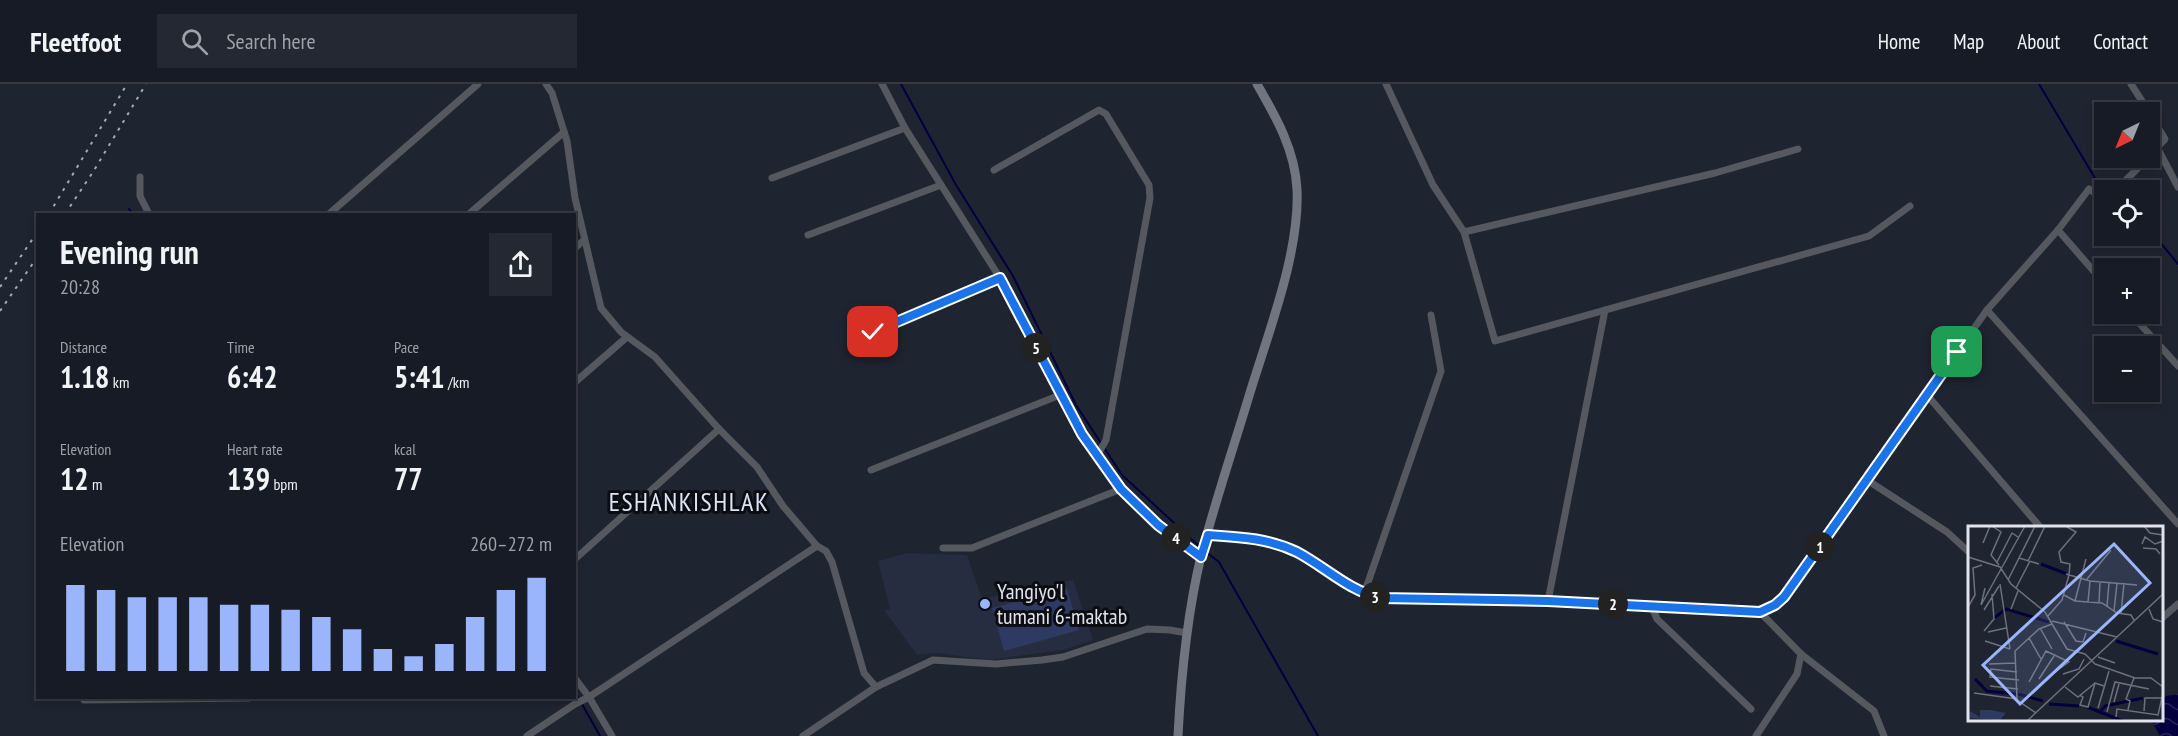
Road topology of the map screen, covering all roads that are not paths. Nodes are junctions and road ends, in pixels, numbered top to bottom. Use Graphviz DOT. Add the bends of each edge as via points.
graph roads {
  1 [pos="478,84"];
  2 [pos="546,84"];
  3 [pos="882,84"];
  4 [pos="1257,84"];
  5 [pos="1386,84"];
  6 [pos="2132,84"];
  7 [pos="2143,102"];
  8 [pos="905,128"];
  9 [pos="2160,131"];
  10 [pos="564,132"];
  11 [pos="2160,144"];
  12 [pos="1798,149"];
  13 [pos="2160,153"];
  14 [pos="2137,168"];
  15 [pos="994,170"];
  16 [pos="140,177"];
  17 [pos="772,178"];
  18 [pos="2126,180"];
  19 [pos="941,185"];
  20 [pos="2178,187"];
  21 [pos="2094,192"];
  22 [pos="1911,206"];
  23 [pos="148,213"];
  24 [pos="330,213"];
  25 [pos="469,213"];
  26 [pos="2058,230"];
  27 [pos="1464,232"];
  28 [pos="808,235"];
  29 [pos="584,240"];
  30 [pos="576,247"];
  31 [pos="2094,271"];
  32 [pos="1000,278"];
  33 [pos="1605,310"];
  34 [pos="1987,310"];
  35 [pos="1431,315"];
  36 [pos="2140,324"];
  37 [pos="873,332"];
  38 [pos="627,337"];
  39 [pos="2178,366"];
  40 [pos="576,381"];
  41 [pos="1060,395"];
  42 [pos="1927,395"];
  43 [pos="719,429"];
  44 [pos="1097,456"];
  45 [pos="871,470"];
  46 [pos="1866,480"];
  47 [pos="1121,489"];
  48 [pos="2178,524"];
  49 [pos="2039,526"];
  50 [pos="1206,538"];
  51 [pos="817,546"];
  52 [pos="943,548"];
  53 [pos="1968,551"];
  54 [pos="1201,557"];
  55 [pos="576,558"];
  56 [pos="1364,594"];
  57 [pos="1548,601"];
  58 [pos="2178,604"];
  59 [pos="1651,606"];
  60 [pos="1760,612"];
  61 [pos="2163,617"];
  62 [pos="1187,633"];
  63 [pos="1800,654"];
  64 [pos="576,680"];
  65 [pos="876,687"];
  66 [pos="589,697"];
  67 [pos="166,699"];
  68 [pos="84,700"];
  69 [pos="573,701"];
  70 [pos="1751,709"];
  71 [pos="527,736"];
  72 [pos="612,736"];
  73 [pos="803,736"];
  74 [pos="1178,736"];
  75 [pos="1756,736"];
  76 [pos="1884,736"];
  1 -- 24 [label="street"];
  2 -- 10 [label="street"];
  3 -- 8 [label="street"];
  4 -- 50 [label="main road" via="1290,149 1297,187 1296,219 1285,275"];
  5 -- 27 [label="street" via="1433,185"];
  6 -- 7 [label="street"];
  8 -- 17 [label="street"];
  8 -- 19 [label="street"];
  9 -- 11 [label="street" via="2165,139"];
  10 -- 25 [label="street"];
  10 -- 29 [label="street"];
  12 -- 27 [label="street" via="1715,173"];
  13 -- 20 [label="street"];
  14 -- 18 [label="street"];
  15 -- 44 [label="street" via="1099,110 1106,114 1149,185 1150,198 1106,440"];
  16 -- 23 [label="street" via="140,196"];
  19 -- 28 [label="street"];
  19 -- 32 [label="street"];
  21 -- 26 [label="street" via="2089,189"];
  22 -- 33 [label="street" via="1869,236"];
  26 -- 31 [label="street"];
  26 -- 34 [label="street"];
  27 -- 33 [label="street" via="1495,341"];
  29 -- 30 [label="street"];
  29 -- 38 [label="street" via="601,308"];
  32 -- 37 [label="street"];
  32 -- 41 [label="street"];
  33 -- 57 [label="street"];
  34 -- 42 [label="street"];
  34 -- 48 [label="street"];
  35 -- 56 [label="street" via="1442,371"];
  36 -- 39 [label="street"];
  38 -- 40 [label="street"];
  38 -- 43 [label="street" via="655,357"];
  41 -- 44 [label="street"];
  41 -- 45 [label="street"];
  42 -- 46 [label="street"];
  42 -- 49 [label="street"];
  43 -- 51 [label="street" via="757,467 783,507"];
  43 -- 55 [label="street"];
  44 -- 47 [label="street"];
  46 -- 53 [label="street" via="1947,532"];
  46 -- 60 [label="street" via="1784,597"];
  47 -- 52 [label="street" via="972,548"];
  47 -- 54 [label="street" via="1158,525"];
  50 -- 54 [label="main road"];
  50 -- 56 [label="street" via="1274,542"];
  51 -- 65 [label="street" via="826,551 832,562 864,673"];
  51 -- 66 [label="street"];
  54 -- 62 [label="main road"];
  56 -- 57 [label="street" via="1381,598"];
  57 -- 59 [label="street"];
  58 -- 61 [label="street"];
  59 -- 60 [label="street"];
  59 -- 70 [label="street" via="1657,619"];
  60 -- 63 [label="street"];
  62 -- 65 [label="street" via="1148,629 1063,657 1042,660 996,664 933,660"];
  62 -- 74 [label="main road"];
  63 -- 75 [label="street" via="1797,674"];
  63 -- 76 [label="street" via="1874,711"];
  64 -- 66 [label="street"];
  65 -- 73 [label="street"];
  66 -- 69 [label="street"];
  66 -- 72 [label="street"];
  67 -- 68 [label="street"];
  69 -- 71 [label="street"];
}
